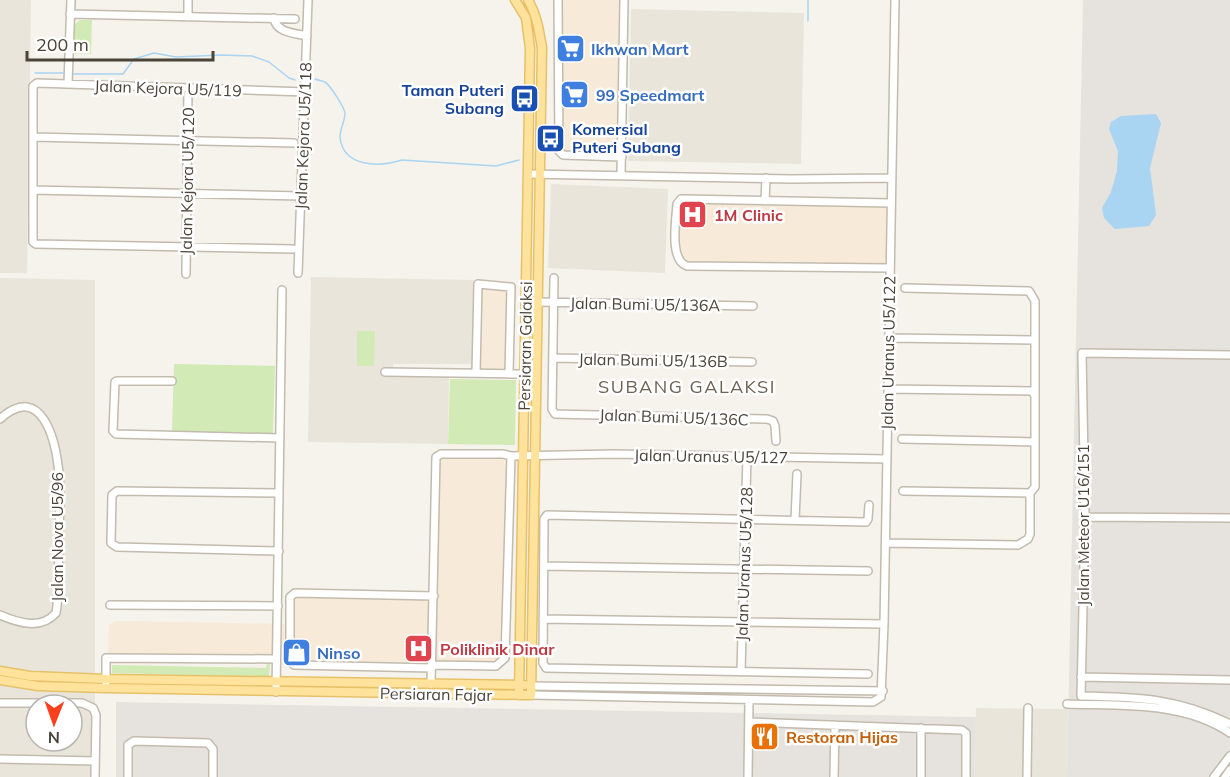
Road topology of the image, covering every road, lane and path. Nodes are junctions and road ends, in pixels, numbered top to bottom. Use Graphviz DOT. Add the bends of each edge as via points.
graph roads {
  1 [pos="71,0"];
  2 [pos="188,0"];
  3 [pos="308,0"];
  4 [pos="515,0"];
  5 [pos="528,0"];
  6 [pos="558,0"];
  7 [pos="624,0"];
  8 [pos="895,0"];
  9 [pos="70,14"];
  10 [pos="188,17"];
  11 [pos="274,18"];
  12 [pos="295,19"];
  13 [pos="307,36"];
  14 [pos="68,84"];
  15 [pos="188,88"];
  16 [pos="304,92"];
  17 [pos="33,137"];
  18 [pos="188,141"];
  19 [pos="294,143"];
  20 [pos="622,157"];
  21 [pos="528,174"];
  22 [pos="540,174"];
  23 [pos="621,175"];
  24 [pos="766,178"];
  25 [pos="891,178"];
  26 [pos="33,190"];
  27 [pos="187,193"];
  28 [pos="301,196"];
  29 [pos="765,201"];
  30 [pos="891,203"];
  31 [pos="187,246"];
  32 [pos="293,249"];
  33 [pos="889,268"];
  34 [pos="298,273"];
  35 [pos="186,274"];
  36 [pos="554,278"];
  37 [pos="905,288"];
  38 [pos="282,290"];
  39 [pos="537,302"];
  40 [pos="554,302"];
  41 [pos="753,306"];
  42 [pos="889,338"];
  43 [pos="1035,340"];
  44 [pos="1230,355"];
  45 [pos="554,358"];
  46 [pos="752,362"];
  47 [pos="385,372"];
  48 [pos="476,373"];
  49 [pos="509,374"];
  50 [pos="525,374"];
  51 [pos="536,374"];
  52 [pos="172,381"];
  53 [pos="888,389"];
  54 [pos="1033,394"];
  55 [pos="0,419"];
  56 [pos="280,438"];
  57 [pos="902,439"];
  58 [pos="776,441"];
  59 [pos="1035,442"];
  60 [pos="511,456"];
  61 [pos="524,456"];
  62 [pos="535,456"];
  63 [pos="747,456"];
  64 [pos="887,459"];
  65 [pos="797,474"];
  66 [pos="903,492"];
  67 [pos="279,493"];
  68 [pos="1030,493"];
  69 [pos="868,505"];
  70 [pos="1085,517"];
  71 [pos="1230,518"];
  72 [pos="745,519"];
  73 [pos="795,520"];
  74 [pos="886,543"];
  75 [pos="279,550"];
  76 [pos="544,566"];
  77 [pos="744,569"];
  78 [pos="868,571"];
  79 [pos="434,596"];
  80 [pos="110,605"];
  81 [pos="278,606"];
  82 [pos="0,615"];
  83 [pos="543,619"];
  84 [pos="742,622"];
  85 [pos="884,624"];
  86 [pos="276,659"];
  87 [pos="432,666"];
  88 [pos="0,671"];
  89 [pos="741,672"];
  90 [pos="868,674"];
  91 [pos="1082,677"];
  92 [pos="1230,680"];
  93 [pos="3,682"];
  94 [pos="106,683"];
  95 [pos="431,684"];
  96 [pos="519,685"];
  97 [pos="531,686"];
  98 [pos="276,687"];
  99 [pos="677,688"];
  100 [pos="818,690"];
  101 [pos="883,691"];
  102 [pos="519,695"];
  103 [pos="531,695"];
  104 [pos="749,700"];
  105 [pos="0,703"];
  106 [pos="1067,704"];
  107 [pos="1028,708"];
  108 [pos="748,722"];
  109 [pos="1230,724"];
  110 [pos="834,725"];
  111 [pos="921,728"];
  112 [pos="1230,732"];
  113 [pos="1230,756"];
  114 [pos="0,759"];
  115 [pos="95,761"];
  116 [pos="1230,770"];
  117 [pos="213,776"];
  118 [pos="94,777"];
  119 [pos="128,777"];
  120 [pos="748,777"];
  121 [pos="834,777"];
  122 [pos="921,777"];
  123 [pos="966,777"];
  124 [pos="1027,777"];
  125 [pos="1214,777"];
  126 [pos="1224,777"];
  1 -- 9 [label="street"];
  2 -- 10 [label="street"];
  3 -- 13 [label="street, Jalan Kejora U5/118"];
  4 -- 21 [label="main road, Persiaran Galaksi" via="526,18 530,48"];
  5 -- 22 [label="main road, Persiaran Galaksi" via="542,48"];
  6 -- 20 [label="street" via="558,146 563,155"];
  7 -- 20 [label="street"];
  8 -- 25 [label="street, Jalan Uranus U5/122"];
  9 -- 10 [label="street"];
  9 -- 14 [label="street"];
  10 -- 11 [label="street"];
  11 -- 12 [label="street"];
  11 -- 13 [label="street" via="280,28"];
  13 -- 16 [label="street, Jalan Kejora U5/118"];
  14 -- 15 [label="street, Jalan Kejora U5/119"];
  14 -- 17 [label="street, Jalan Kejora U5/119" via="33,86"];
  15 -- 16 [label="street, Jalan Kejora U5/119"];
  15 -- 18 [label="street, Jalan Kejora U5/120"];
  16 -- 28 [label="street, Jalan Kejora U5/118"];
  17 -- 18 [label="street"];
  17 -- 26 [label="street"];
  18 -- 19 [label="street"];
  18 -- 27 [label="street, Jalan Kejora U5/120"];
  20 -- 23 [label="street"];
  21 -- 22 [label="street"];
  21 -- 50 [label="main road, Persiaran Galaksi"];
  22 -- 23 [label="street"];
  22 -- 39 [label="main road, Persiaran Galaksi"];
  23 -- 24 [label="street"];
  24 -- 25 [label="street"];
  24 -- 29 [label="street"];
  25 -- 30 [label="street, Jalan Uranus U5/122"];
  26 -- 27 [label="street"];
  26 -- 31 [label="street" via="36,244"];
  27 -- 28 [label="street"];
  27 -- 31 [label="street, Jalan Kejora U5/120"];
  28 -- 34 [label="street, Jalan Kejora U5/118"];
  29 -- 30 [label="street"];
  29 -- 33 [label="street" via="681,199 676,204 676,255 682,264"];
  30 -- 33 [label="street, Jalan Uranus U5/122"];
  31 -- 32 [label="street"];
  31 -- 35 [label="street, Jalan Kejora U5/120"];
  33 -- 42 [label="street, Jalan Uranus U5/122"];
  36 -- 40 [label="street"];
  37 -- 43 [label="street" via="1029,291 1035,301"];
  38 -- 56 [label="street"];
  39 -- 40 [label="street, Jalan Bumi U5/136A"];
  39 -- 51 [label="main road, Persiaran Galaksi"];
  40 -- 41 [label="street, Jalan Bumi U5/136A"];
  40 -- 45 [label="street"];
  42 -- 43 [label="street"];
  42 -- 53 [label="street, Jalan Uranus U5/122"];
  43 -- 54 [label="street"];
  44 -- 70 [label="street, Jalan Meteor U16/151" via="1082,353"];
  45 -- 46 [label="street, Jalan Bumi U5/136B"];
  45 -- 58 [label="street, Jalan Bumi U5/136C" via="555,414 767,419 776,426"];
  47 -- 48 [label="street"];
  48 -- 49 [label="street"];
  48 -- 49 [label="street" via="478,284 511,287"];
  49 -- 50 [label="street"];
  50 -- 51 [label="street"];
  50 -- 61 [label="main road, Persiaran Galaksi"];
  51 -- 62 [label="main road, Persiaran Galaksi"];
  52 -- 56 [label="street" via="115,382 113,431 119,435"];
  53 -- 54 [label="street"];
  53 -- 64 [label="street, Jalan Uranus U5/122"];
  54 -- 59 [label="street"];
  55 -- 82 [label="street, Jalan Nova U5/96" via="17,407 37,411 54,443 59,475 57,613 50,620 33,624"];
  56 -- 67 [label="street"];
  57 -- 59 [label="street"];
  59 -- 68 [label="street" via="1035,487"];
  60 -- 61 [label="street, Jalan Uranus U5/127"];
  60 -- 79 [label="street, Jalan Uranus U5/127" via="436,457"];
  60 -- 87 [label="street" via="505,658 496,666"];
  61 -- 62 [label="street, Jalan Uranus U5/127"];
  61 -- 96 [label="main road, Persiaran Galaksi"];
  62 -- 63 [label="street, Jalan Uranus U5/127"];
  62 -- 97 [label="main road, Persiaran Galaksi"];
  63 -- 64 [label="street, Jalan Uranus U5/127"];
  63 -- 72 [label="street, Jalan Uranus U5/128"];
  64 -- 74 [label="street, Jalan Uranus U5/122"];
  65 -- 73 [label="street"];
  66 -- 68 [label="street"];
  67 -- 75 [label="street"];
  67 -- 75 [label="street" via="117,491 112,495 111,519 111,543 117,547"];
  68 -- 74 [label="street" via="1030,534 1018,545"];
  69 -- 73 [label="street" via="866,522"];
  70 -- 71 [label="street"];
  70 -- 91 [label="street, Jalan Meteor U16/151"];
  72 -- 73 [label="street"];
  72 -- 76 [label="street" via="545,517"];
  72 -- 77 [label="street, Jalan Uranus U5/128"];
  74 -- 85 [label="street, Jalan Uranus U5/122"];
  75 -- 81 [label="street"];
  76 -- 77 [label="street"];
  76 -- 83 [label="street"];
  77 -- 78 [label="street"];
  77 -- 84 [label="street, Jalan Uranus U5/128"];
  79 -- 87 [label="street"];
  79 -- 87 [label="street" via="295,593 290,597 290,661 294,665"];
  80 -- 81 [label="street"];
  81 -- 86 [label="street"];
  83 -- 84 [label="street"];
  83 -- 89 [label="street" via="546,668"];
  84 -- 85 [label="street"];
  84 -- 89 [label="street, Jalan Uranus U5/128"];
  85 -- 101 [label="street, Jalan Uranus U5/122"];
  86 -- 94 [label="street" via="106,658"];
  86 -- 98 [label="street"];
  87 -- 95 [label="street"];
  88 -- 94 [label="main road"];
  89 -- 90 [label="street"];
  91 -- 92 [label="street"];
  91 -- 109 [label="street, Jalan Meteor U16/151" via="1081,696 1156,699 1188,706"];
  93 -- 94 [label="main road, Persiaran Fajar"];
  94 -- 98 [label="main road, Persiaran Fajar"];
  95 -- 96 [label="main road, Persiaran Fajar"];
  95 -- 98 [label="main road, Persiaran Fajar"];
  96 -- 97 [label="main road, Persiaran Fajar"];
  96 -- 102 [label="main road, Persiaran Galaksi"];
  97 -- 99 [label="street, Persiaran Fajar"];
  97 -- 103 [label="main road, Persiaran Galaksi"];
  98 -- 102 [label="main road, Persiaran Fajar"];
  99 -- 100 [label="street, Persiaran Fajar"];
  99 -- 104 [label="street" via="738,693"];
  100 -- 101 [label="street, Persiaran Fajar"];
  100 -- 104 [label="street" via="755,694"];
  101 -- 104 [label="street, Persiaran Fajar" via="873,702"];
  102 -- 103 [label="main road, Persiaran Fajar"];
  103 -- 104 [label="street, Persiaran Fajar"];
  104 -- 108 [label="street"];
  105 -- 115 [label="street" via="82,703 93,708"];
  106 -- 112 [label="street" via="1178,712"];
  107 -- 124 [label="street"];
  108 -- 110 [label="street"];
  108 -- 120 [label="street"];
  110 -- 111 [label="street"];
  110 -- 121 [label="street"];
  111 -- 122 [label="street"];
  111 -- 123 [label="street" via="966,733"];
  113 -- 125 [label="street"];
  114 -- 115 [label="street"];
  115 -- 118 [label="street"];
  116 -- 126 [label="street"];
  117 -- 119 [label="street" via="213,749 208,744 134,741 128,745"];
}
